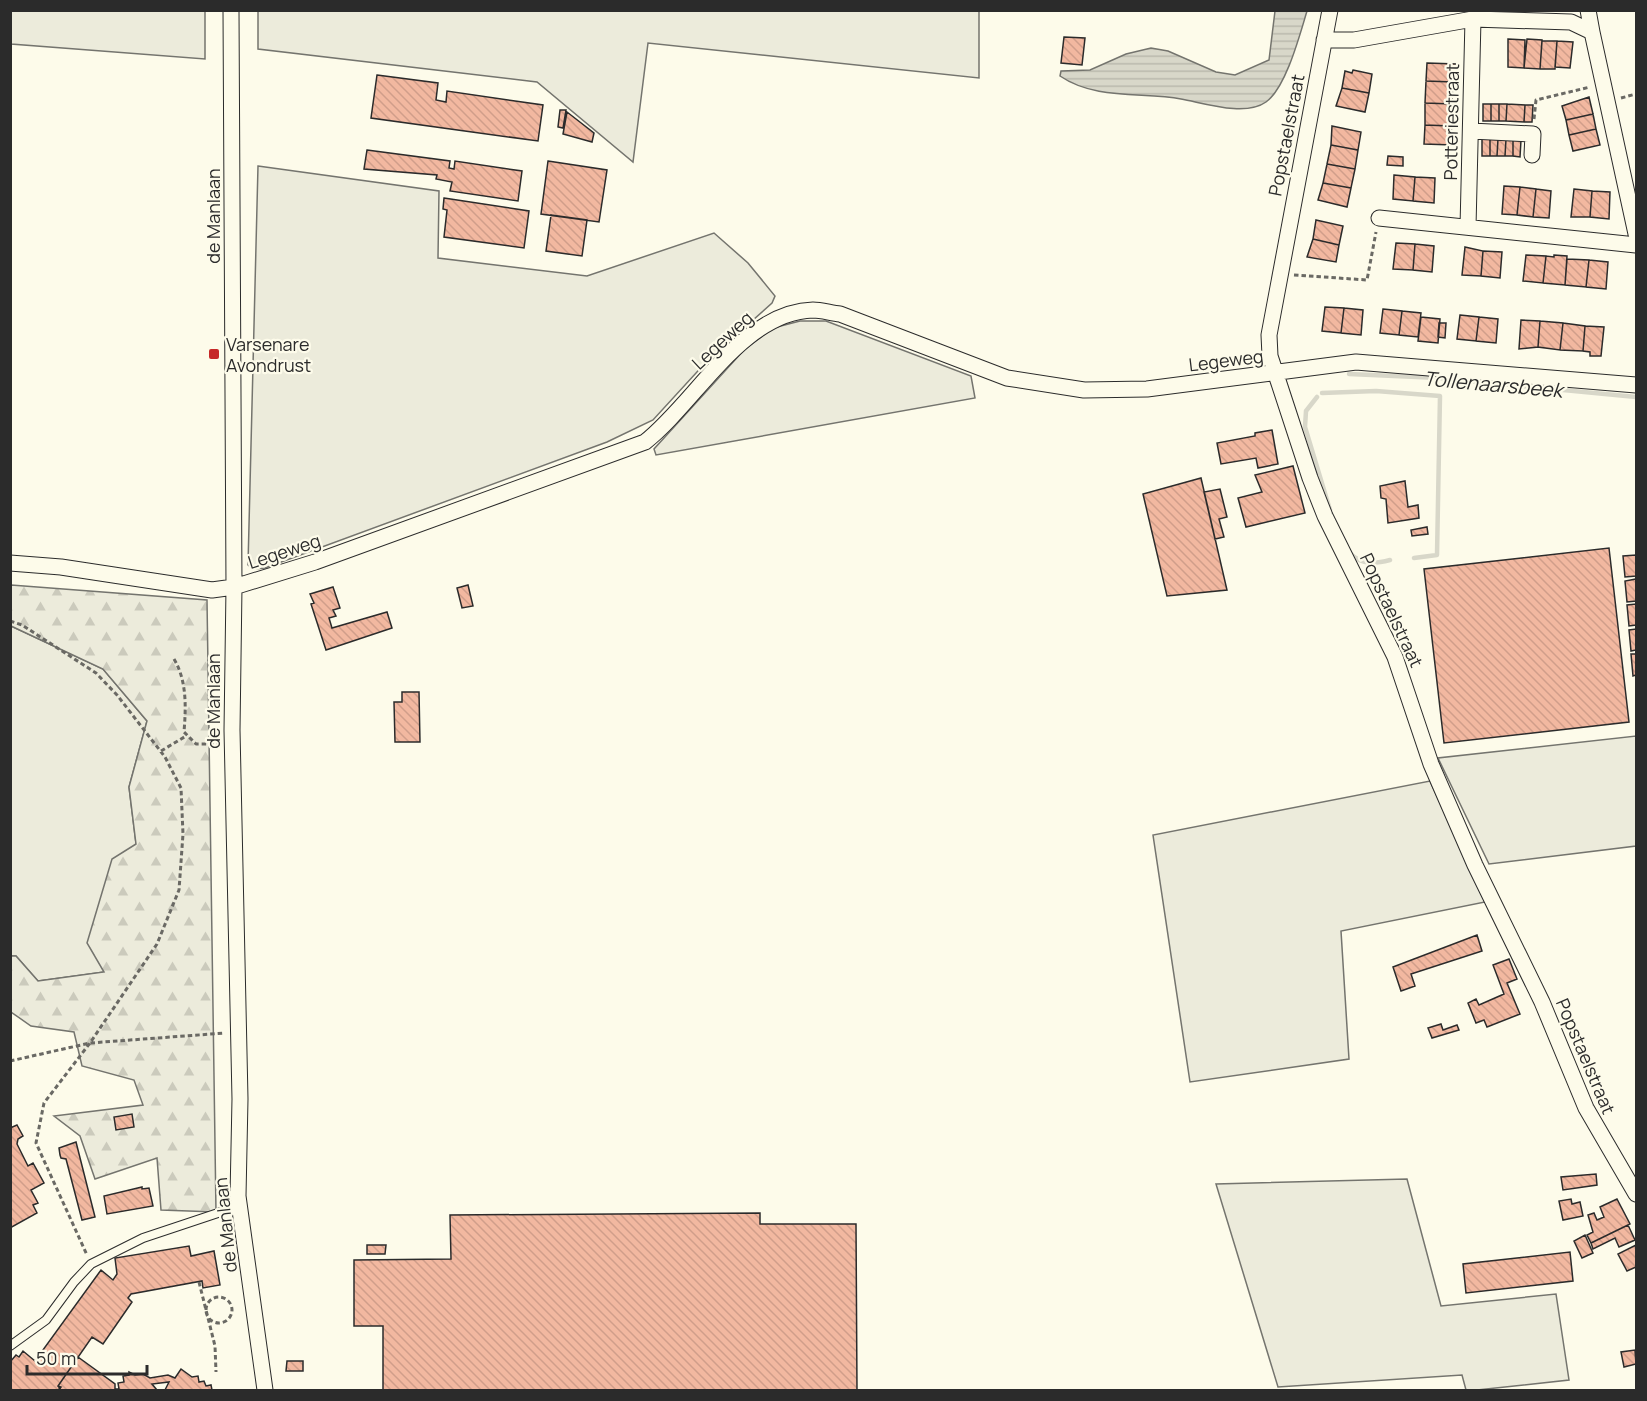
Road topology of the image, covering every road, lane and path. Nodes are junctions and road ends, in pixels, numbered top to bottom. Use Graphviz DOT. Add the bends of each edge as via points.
graph roads {
  1 [pos="231,10"];
  2 [pos="1330,10"];
  3 [pos="1588,10"];
  4 [pos="1513,13"];
  5 [pos="1473,19"];
  6 [pos="1592,32"];
  7 [pos="1324,40"];
  8 [pos="1604,83"];
  9 [pos="1471,130"];
  10 [pos="1533,134"];
  11 [pos="1532,154"];
  12 [pos="1379,218"];
  13 [pos="1468,226"];
  14 [pos="1636,234"];
  15 [pos="1636,245"];
  16 [pos="1280,274"];
  17 [pos="1277,374"];
  18 [pos="1636,385"];
  19 [pos="10,563"];
  20 [pos="234,587"];
  21 [pos="10,621"];
  22 [pos="174,659"];
  23 [pos="186,736"];
  24 [pos="232,744"];
  25 [pos="161,751"];
  26 [pos="238,1031"];
  27 [pos="90,1044"];
  28 [pos="10,1061"];
  29 [pos="1636,1194"];
  30 [pos="239,1206"];
  31 [pos="91,1264"];
  32 [pos="199,1281"];
  33 [pos="206,1314"];
  34 [pos="10,1346"];
  35 [pos="216,1372"];
  36 [pos="265,1390"];
  1 -- 20 [label="street, de Manlaan"];
  2 -- 7 [label="street, Popstaelstraat"];
  3 -- 6 [label="street"];
  4 -- 5 [label="street"];
  4 -- 6 [label="street" via="1571,22"];
  5 -- 7 [label="street" via="1354,40"];
  5 -- 9 [label="street, Potteriestraat"];
  6 -- 8 [label="street"];
  7 -- 16 [label="street, Popstaelstraat"];
  8 -- 10 [label="path" via="1536,100"];
  8 -- 14 [label="street"];
  9 -- 10 [label="street"];
  9 -- 13 [label="street, Potteriestraat"];
  10 -- 11 [label="street"];
  12 -- 13 [label="street"];
  12 -- 16 [label="path" via="1368,280"];
  13 -- 15 [label="street"];
  16 -- 17 [label="street, Popstaelstraat" via="1269,335 1270,356"];
  17 -- 18 [label="street, Legeweg" via="1366,362"];
  17 -- 20 [label="street, Legeweg" via="1148,389 1084,390 1007,378 840,314 814,310 790,313 767,323 745,340 668,425 645,442 315,562"];
  17 -- 29 [label="street, Popstaelstraat" via="1310,478 1395,657 1431,764 1475,865 1542,1002 1586,1108"];
  19 -- 20 [label="street, Legeweg" via="212,590"];
  20 -- 24 [label="street, de Manlaan"];
  21 -- 25 [label="path" via="96,673"];
  22 -- 23 [label="path" via="181,671"];
  23 -- 24 [label="path" via="196,744"];
  23 -- 25 [label="path"];
  24 -- 26 [label="street, de Manlaan"];
  25 -- 27 [label="path" via="181,788 179,891 157,944"];
  26 -- 27 [label="path"];
  26 -- 30 [label="street, de Manlaan"];
  27 -- 28 [label="path"];
  27 -- 31 [label="path" via="44,1103 36,1143"];
  30 -- 31 [label="lane" via="143,1238"];
  30 -- 36 [label="street, de Manlaan"];
  31 -- 34 [label="lane" via="46,1320"];
  32 -- 33 [label="path"];
  33 -- 33 [label="path" via="220,1323 230,1316 232,1308 225,1298 216,1297 206,1305"];
  33 -- 35 [label="path" via="215,1346"];
}
